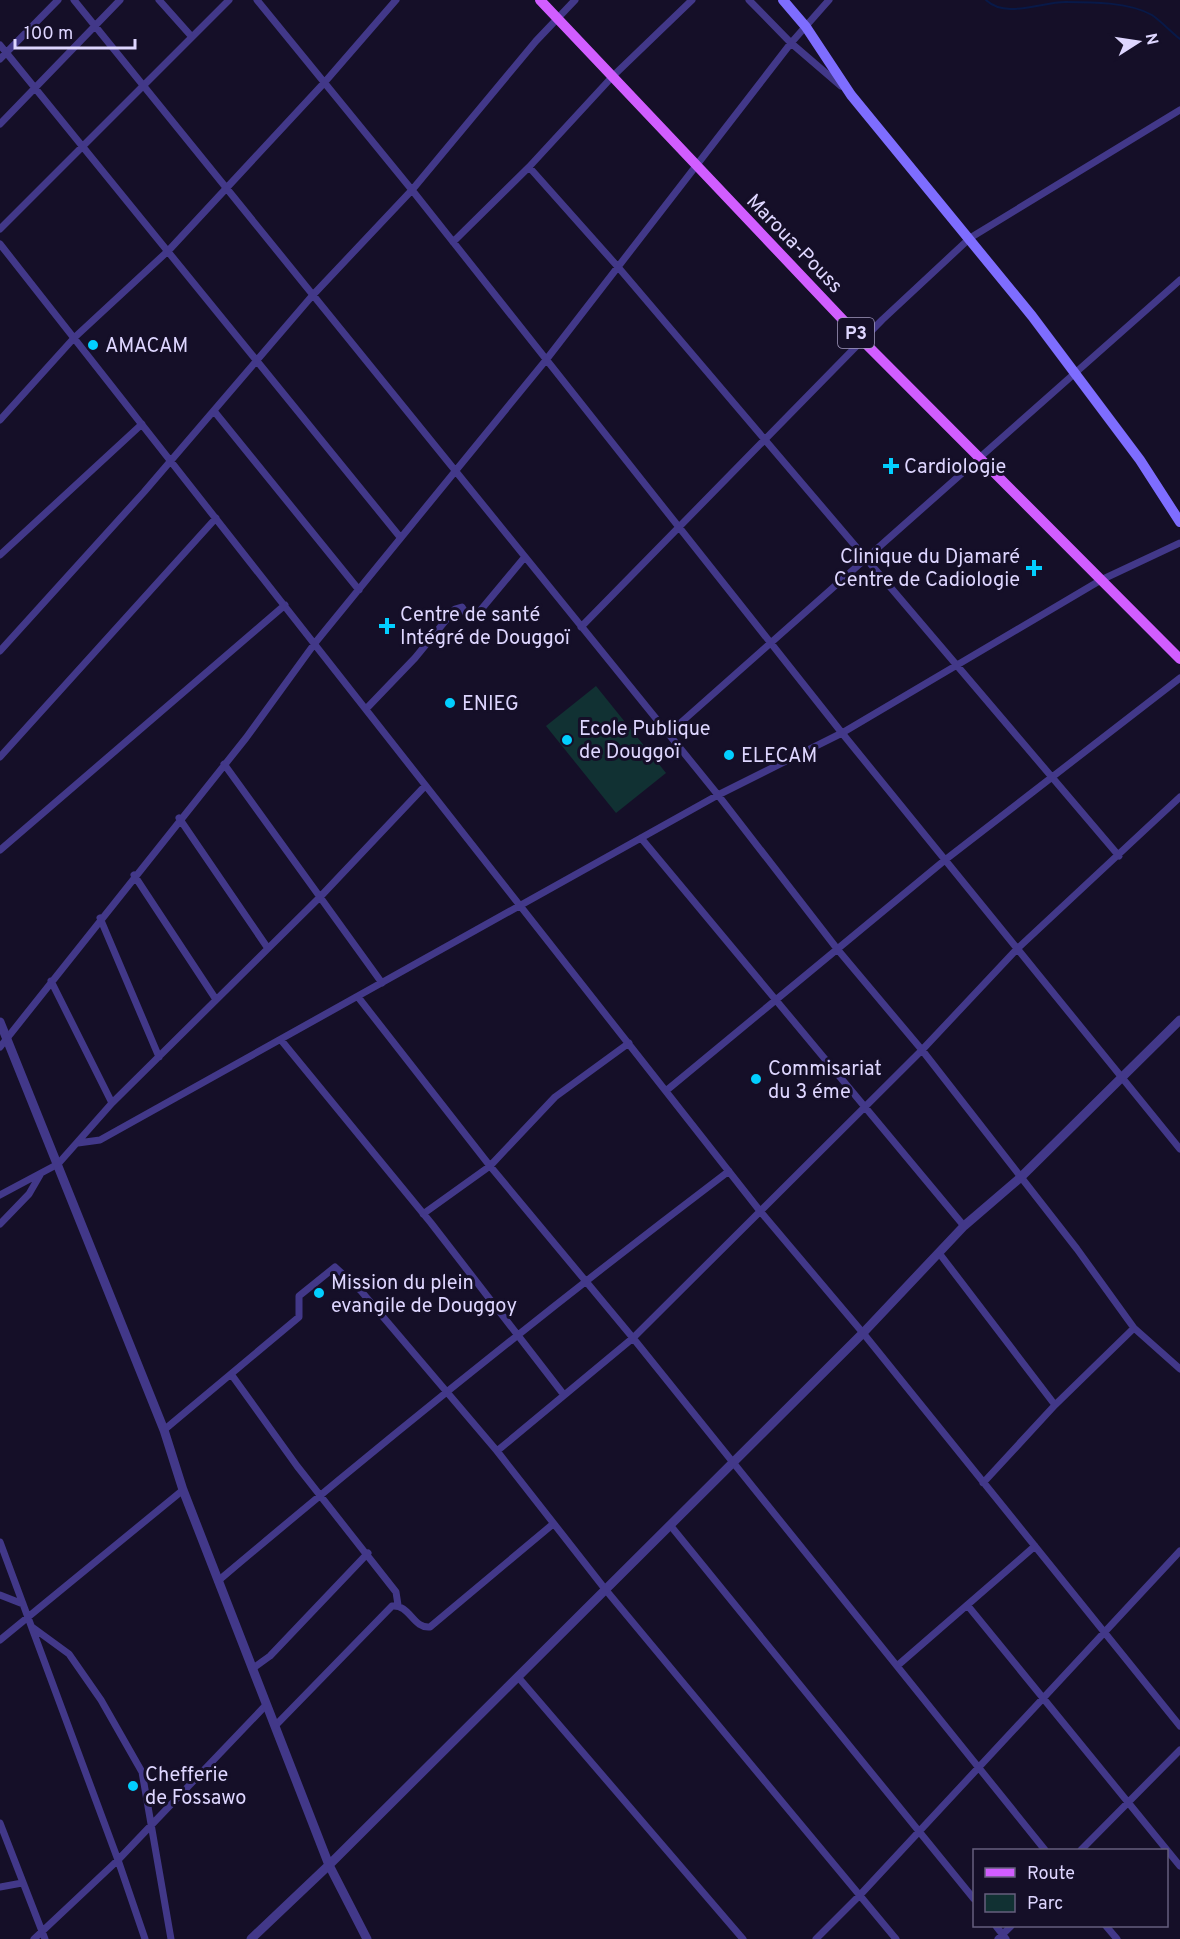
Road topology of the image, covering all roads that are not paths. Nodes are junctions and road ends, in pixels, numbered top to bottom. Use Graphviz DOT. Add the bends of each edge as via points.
graph roads {
  1 [pos="58,0"];
  2 [pos="74,0"];
  3 [pos="120,0"];
  4 [pos="159,0"];
  5 [pos="229,0"];
  6 [pos="257,0"];
  7 [pos="396,0"];
  8 [pos="540,0"];
  9 [pos="575,0"];
  10 [pos="692,0"];
  11 [pos="749,0"];
  12 [pos="783,0"];
  13 [pos="829,0"];
  14 [pos="558,19"];
  15 [pos="806,27"];
  16 [pos="95,28"];
  17 [pos="192,37"];
  18 [pos="791,43"];
  19 [pos="0,45"];
  20 [pos="6,53"];
  21 [pos="0,59"];
  22 [pos="612,77"];
  23 [pos="324,82"];
  24 [pos="143,86"];
  25 [pos="34,87"];
  26 [pos="851,95"];
  27 [pos="1180,110"];
  28 [pos="0,124"];
  29 [pos="83,145"];
  30 [pos="696,165"];
  31 [pos="529,167"];
  32 [pos="226,187"];
  33 [pos="412,190"];
  34 [pos="0,229"];
  35 [pos="970,238"];
  36 [pos="453,242"];
  37 [pos="0,244"];
  38 [pos="169,250"];
  39 [pos="618,267"];
  40 [pos="1180,280"];
  41 [pos="312,296"];
  42 [pos="74,338"];
  43 [pos="862,340"];
  44 [pos="546,360"];
  45 [pos="258,362"];
  46 [pos="1074,373"];
  47 [pos="214,411"];
  48 [pos="0,420"];
  49 [pos="142,424"];
  50 [pos="763,440"];
  51 [pos="978,456"];
  52 [pos="170,459"];
  53 [pos="456,472"];
  54 [pos="216,518"];
  55 [pos="1180,522"];
  56 [pos="679,529"];
  57 [pos="400,537"];
  58 [pos="1180,543"];
  59 [pos="0,555"];
  60 [pos="524,558"];
  61 [pos="865,558"];
  62 [pos="1101,580"];
  63 [pos="359,590"];
  64 [pos="285,605"];
  65 [pos="581,627"];
  66 [pos="315,643"];
  67 [pos="772,644"];
  68 [pos="0,651"];
  69 [pos="1180,659"];
  70 [pos="957,667"];
  71 [pos="1180,678"];
  72 [pos="366,709"];
  73 [pos="842,733"];
  74 [pos="668,734"];
  75 [pos="0,757"];
  76 [pos="224,764"];
  77 [pos="1049,778"];
  78 [pos="425,786"];
  79 [pos="718,795"];
  80 [pos="1180,797"];
  81 [pos="179,818"];
  82 [pos="641,838"];
  83 [pos="0,850"];
  84 [pos="1119,856"];
  85 [pos="945,860"];
  86 [pos="134,875"];
  87 [pos="321,896"];
  88 [pos="520,906"];
  89 [pos="100,918"];
  90 [pos="267,947"];
  91 [pos="1017,949"];
  92 [pos="838,950"];
  93 [pos="51,981"];
  94 [pos="382,983"];
  95 [pos="358,997"];
  96 [pos="215,998"];
  97 [pos="776,1000"];
  98 [pos="1180,1020"];
  99 [pos="0,1022"];
  100 [pos="7,1038"];
  101 [pos="281,1040"];
  102 [pos="629,1043"];
  103 [pos="0,1047"];
  104 [pos="922,1050"];
  105 [pos="159,1057"];
  106 [pos="1122,1076"];
  107 [pos="667,1090"];
  108 [pos="112,1103"];
  109 [pos="865,1107"];
  110 [pos="78,1143"];
  111 [pos="1180,1149"];
  112 [pos="58,1164"];
  113 [pos="490,1166"];
  114 [pos="729,1171"];
  115 [pos="42,1173"];
  116 [pos="1021,1177"];
  117 [pos="0,1195"];
  118 [pos="760,1211"];
  119 [pos="423,1214"];
  120 [pos="0,1224"];
  121 [pos="964,1226"];
  122 [pos="939,1253"];
  123 [pos="586,1281"];
  124 [pos="1134,1328"];
  125 [pos="863,1333"];
  126 [pos="519,1337"];
  127 [pos="633,1338"];
  128 [pos="1180,1369"];
  129 [pos="231,1374"];
  130 [pos="447,1393"];
  131 [pos="564,1395"];
  132 [pos="1055,1405"];
  133 [pos="164,1430"];
  134 [pos="497,1451"];
  135 [pos="732,1462"];
  136 [pos="983,1483"];
  137 [pos="183,1490"];
  138 [pos="321,1495"];
  139 [pos="553,1524"];
  140 [pos="670,1525"];
  141 [pos="0,1542"];
  142 [pos="1035,1546"];
  143 [pos="1180,1551"];
  144 [pos="368,1553"];
  145 [pos="218,1581"];
  146 [pos="605,1589"];
  147 [pos="0,1595"];
  148 [pos="23,1604"];
  149 [pos="398,1605"];
  150 [pos="968,1606"];
  151 [pos="30,1622"];
  152 [pos="1106,1634"];
  153 [pos="0,1640"];
  154 [pos="897,1666"];
  155 [pos="252,1668"];
  156 [pos="518,1677"];
  157 [pos="1043,1699"];
  158 [pos="267,1705"];
  159 [pos="275,1726"];
  160 [pos="1180,1726"];
  161 [pos="1180,1750"];
  162 [pos="978,1769"];
  163 [pos="1128,1803"];
  164 [pos="0,1823"];
  165 [pos="153,1824"];
  166 [pos="920,1830"];
  167 [pos="1043,1849"];
  168 [pos="1083,1849"];
  169 [pos="1166,1849"];
  170 [pos="1168,1851"];
  171 [pos="118,1860"];
  172 [pos="329,1865"];
  173 [pos="1180,1866"];
  174 [pos="22,1883"];
  175 [pos="0,1887"];
  176 [pos="860,1895"];
  177 [pos="973,1896"];
  178 [pos="1107,1927"];
  179 [pos="44,1935"];
  180 [pos="34,1939"];
  181 [pos="145,1939"];
  182 [pos="171,1939"];
  183 [pos="251,1939"];
  184 [pos="367,1939"];
  185 [pos="743,1939"];
  186 [pos="816,1939"];
  187 [pos="896,1939"];
  188 [pos="1117,1939"];
  1 -- 20 [label="street"];
  2 -- 16 [label="street"];
  3 -- 16 [label="street"];
  4 -- 17 [label="street"];
  5 -- 17 [label="street"];
  6 -- 23 [label="street"];
  7 -- 23 [label="street"];
  8 -- 14 [label="main road, Maroua-Pouss / P3"];
  9 -- 14 [label="street"];
  10 -- 22 [label="street"];
  11 -- 18 [label="street"];
  12 -- 15 [label="main road"];
  13 -- 15 [label="street"];
  14 -- 22 [label="main road, Maroua-Pouss / P3"];
  14 -- 33 [label="street"];
  15 -- 18 [label="street"];
  15 -- 26 [label="main road"];
  16 -- 24 [label="street"];
  16 -- 25 [label="street"];
  17 -- 24 [label="street"];
  18 -- 26 [label="street"];
  18 -- 30 [label="street"];
  19 -- 20 [label="street"];
  20 -- 21 [label="street"];
  20 -- 25 [label="street"];
  22 -- 30 [label="main road, Maroua-Pouss / P3"];
  22 -- 31 [label="street"];
  23 -- 32 [label="street"];
  23 -- 33 [label="street"];
  24 -- 29 [label="street"];
  24 -- 32 [label="street"];
  25 -- 28 [label="street"];
  25 -- 29 [label="street"];
  26 -- 35 [label="main road"];
  27 -- 35 [label="street"];
  29 -- 34 [label="street"];
  29 -- 38 [label="street"];
  30 -- 39 [label="street"];
  30 -- 43 [label="main road, Maroua-Pouss / P3"];
  31 -- 36 [label="street"];
  31 -- 39 [label="street"];
  32 -- 38 [label="street"];
  32 -- 41 [label="street"];
  33 -- 36 [label="street"];
  33 -- 41 [label="street"];
  35 -- 43 [label="street"];
  35 -- 46 [label="main road"];
  36 -- 44 [label="street"];
  37 -- 42 [label="street"];
  38 -- 42 [label="street"];
  38 -- 45 [label="street"];
  39 -- 44 [label="street"];
  39 -- 50 [label="street"];
  40 -- 46 [label="street"];
  41 -- 45 [label="street"];
  41 -- 53 [label="street"];
  42 -- 48 [label="street"];
  42 -- 49 [label="street"];
  43 -- 50 [label="street"];
  43 -- 51 [label="main road, Maroua-Pouss / P3"];
  44 -- 53 [label="street"];
  44 -- 56 [label="street"];
  45 -- 47 [label="street"];
  45 -- 57 [label="street"];
  46 -- 51 [label="street"];
  46 -- 55 [label="main road" via="1140,460"];
  47 -- 52 [label="street"];
  47 -- 63 [label="street"];
  49 -- 52 [label="street"];
  49 -- 59 [label="street"];
  50 -- 56 [label="street"];
  50 -- 61 [label="street"];
  51 -- 61 [label="street"];
  51 -- 62 [label="main road, Maroua-Pouss / P3"];
  52 -- 54 [label="street"];
  52 -- 68 [label="street"];
  53 -- 57 [label="street"];
  53 -- 60 [label="street"];
  54 -- 64 [label="street"];
  54 -- 75 [label="street"];
  56 -- 65 [label="street"];
  56 -- 67 [label="street"];
  57 -- 63 [label="street"];
  58 -- 62 [label="street"];
  60 -- 65 [label="street"];
  60 -- 72 [label="street" via="474,618 468,617 462,607 455,609"];
  61 -- 67 [label="street"];
  61 -- 70 [label="street"];
  62 -- 69 [label="main road, Maroua-Pouss / P3"];
  62 -- 70 [label="street"];
  63 -- 66 [label="street"];
  64 -- 66 [label="street"];
  64 -- 83 [label="street"];
  65 -- 74 [label="street"];
  66 -- 72 [label="street"];
  66 -- 76 [label="street"];
  67 -- 73 [label="street"];
  67 -- 74 [label="street"];
  70 -- 73 [label="street"];
  70 -- 77 [label="street"];
  71 -- 77 [label="street"];
  72 -- 78 [label="street"];
  73 -- 79 [label="street"];
  73 -- 85 [label="street"];
  74 -- 79 [label="street"];
  76 -- 81 [label="street"];
  76 -- 87 [label="street"];
  77 -- 84 [label="street"];
  77 -- 85 [label="street"];
  78 -- 87 [label="street"];
  78 -- 88 [label="street"];
  79 -- 82 [label="street"];
  79 -- 92 [label="street"];
  80 -- 84 [label="street"];
  81 -- 86 [label="street"];
  81 -- 90 [label="street"];
  82 -- 88 [label="street"];
  82 -- 97 [label="street"];
  84 -- 91 [label="street"];
  85 -- 91 [label="street"];
  85 -- 92 [label="street"];
  86 -- 89 [label="street"];
  86 -- 96 [label="street"];
  87 -- 90 [label="street"];
  87 -- 94 [label="street"];
  88 -- 94 [label="street"];
  88 -- 102 [label="street"];
  89 -- 93 [label="street"];
  89 -- 105 [label="street"];
  90 -- 96 [label="street"];
  91 -- 104 [label="street"];
  91 -- 106 [label="street"];
  92 -- 97 [label="street"];
  92 -- 104 [label="street"];
  93 -- 100 [label="street"];
  93 -- 108 [label="street"];
  94 -- 95 [label="street"];
  95 -- 101 [label="street"];
  95 -- 113 [label="street"];
  96 -- 105 [label="street"];
  97 -- 107 [label="street"];
  97 -- 109 [label="street"];
  98 -- 106 [label="street"];
  99 -- 100 [label="street"];
  100 -- 103 [label="street"];
  100 -- 112 [label="street"];
  101 -- 110 [label="street" via="100,1140"];
  101 -- 119 [label="street"];
  102 -- 107 [label="street"];
  102 -- 113 [label="street" via="555,1097"];
  104 -- 109 [label="street"];
  104 -- 116 [label="street"];
  105 -- 108 [label="street"];
  106 -- 111 [label="street"];
  106 -- 116 [label="street"];
  107 -- 114 [label="street"];
  108 -- 110 [label="street"];
  109 -- 118 [label="street"];
  109 -- 121 [label="street"];
  110 -- 112 [label="street"];
  112 -- 115 [label="street"];
  112 -- 133 [label="street"];
  113 -- 119 [label="street"];
  113 -- 123 [label="street"];
  114 -- 118 [label="street"];
  114 -- 123 [label="street"];
  115 -- 117 [label="street"];
  115 -- 120 [label="street" via="29,1194"];
  116 -- 121 [label="street"];
  116 -- 124 [label="street"];
  118 -- 125 [label="street"];
  118 -- 127 [label="street"];
  119 -- 126 [label="street"];
  121 -- 122 [label="street"];
  122 -- 125 [label="street"];
  122 -- 132 [label="street"];
  123 -- 126 [label="street"];
  123 -- 127 [label="street"];
  124 -- 128 [label="street"];
  124 -- 132 [label="street"];
  125 -- 135 [label="street"];
  125 -- 136 [label="street"];
  126 -- 130 [label="street"];
  126 -- 131 [label="street"];
  127 -- 131 [label="street"];
  127 -- 135 [label="street"];
  129 -- 130 [label="street" via="299,1317 299,1296 335,1267 361,1291"];
  129 -- 133 [label="street"];
  129 -- 138 [label="street"];
  130 -- 134 [label="street"];
  130 -- 138 [label="street"];
  131 -- 134 [label="street"];
  132 -- 136 [label="street"];
  133 -- 137 [label="street"];
  134 -- 139 [label="street"];
  135 -- 140 [label="street"];
  135 -- 154 [label="street"];
  136 -- 142 [label="street"];
  137 -- 145 [label="street"];
  137 -- 151 [label="street"];
  138 -- 144 [label="street"];
  138 -- 145 [label="street"];
  139 -- 146 [label="street"];
  139 -- 149 [label="street" via="430,1627 421,1625"];
  140 -- 146 [label="street"];
  140 -- 166 [label="street"];
  141 -- 148 [label="street"];
  142 -- 150 [label="street"];
  142 -- 152 [label="street"];
  143 -- 152 [label="street"];
  144 -- 149 [label="street" via="396,1592"];
  144 -- 155 [label="street" via="270,1656"];
  145 -- 155 [label="street"];
  146 -- 156 [label="street"];
  146 -- 176 [label="street"];
  147 -- 148 [label="street"];
  148 -- 151 [label="street"];
  149 -- 159 [label="street" via="392,1606"];
  150 -- 154 [label="street"];
  150 -- 157 [label="street"];
  151 -- 153 [label="street"];
  151 -- 165 [label="street" via="65,1649 101,1700 142,1772"];
  151 -- 171 [label="street"];
  152 -- 157 [label="street"];
  152 -- 160 [label="street"];
  154 -- 162 [label="street"];
  155 -- 158 [label="street"];
  156 -- 172 [label="street"];
  156 -- 185 [label="street"];
  157 -- 162 [label="street"];
  157 -- 163 [label="street"];
  158 -- 159 [label="street"];
  158 -- 165 [label="street"];
  159 -- 172 [label="street"];
  161 -- 163 [label="street"];
  162 -- 166 [label="street"];
  162 -- 167 [label="street"];
  163 -- 168 [label="street"];
  163 -- 169 [label="street"];
  164 -- 174 [label="street"];
  165 -- 171 [label="street"];
  165 -- 182 [label="street"];
  166 -- 176 [label="street"];
  166 -- 177 [label="street"];
  170 -- 173 [label="street"];
  171 -- 179 [label="street"];
  171 -- 181 [label="street"];
  172 -- 183 [label="street"];
  172 -- 184 [label="street"];
  174 -- 175 [label="street"];
  174 -- 179 [label="street"];
  176 -- 186 [label="street"];
  176 -- 187 [label="street"];
  178 -- 188 [label="street"];
  179 -- 180 [label="street"];
}
